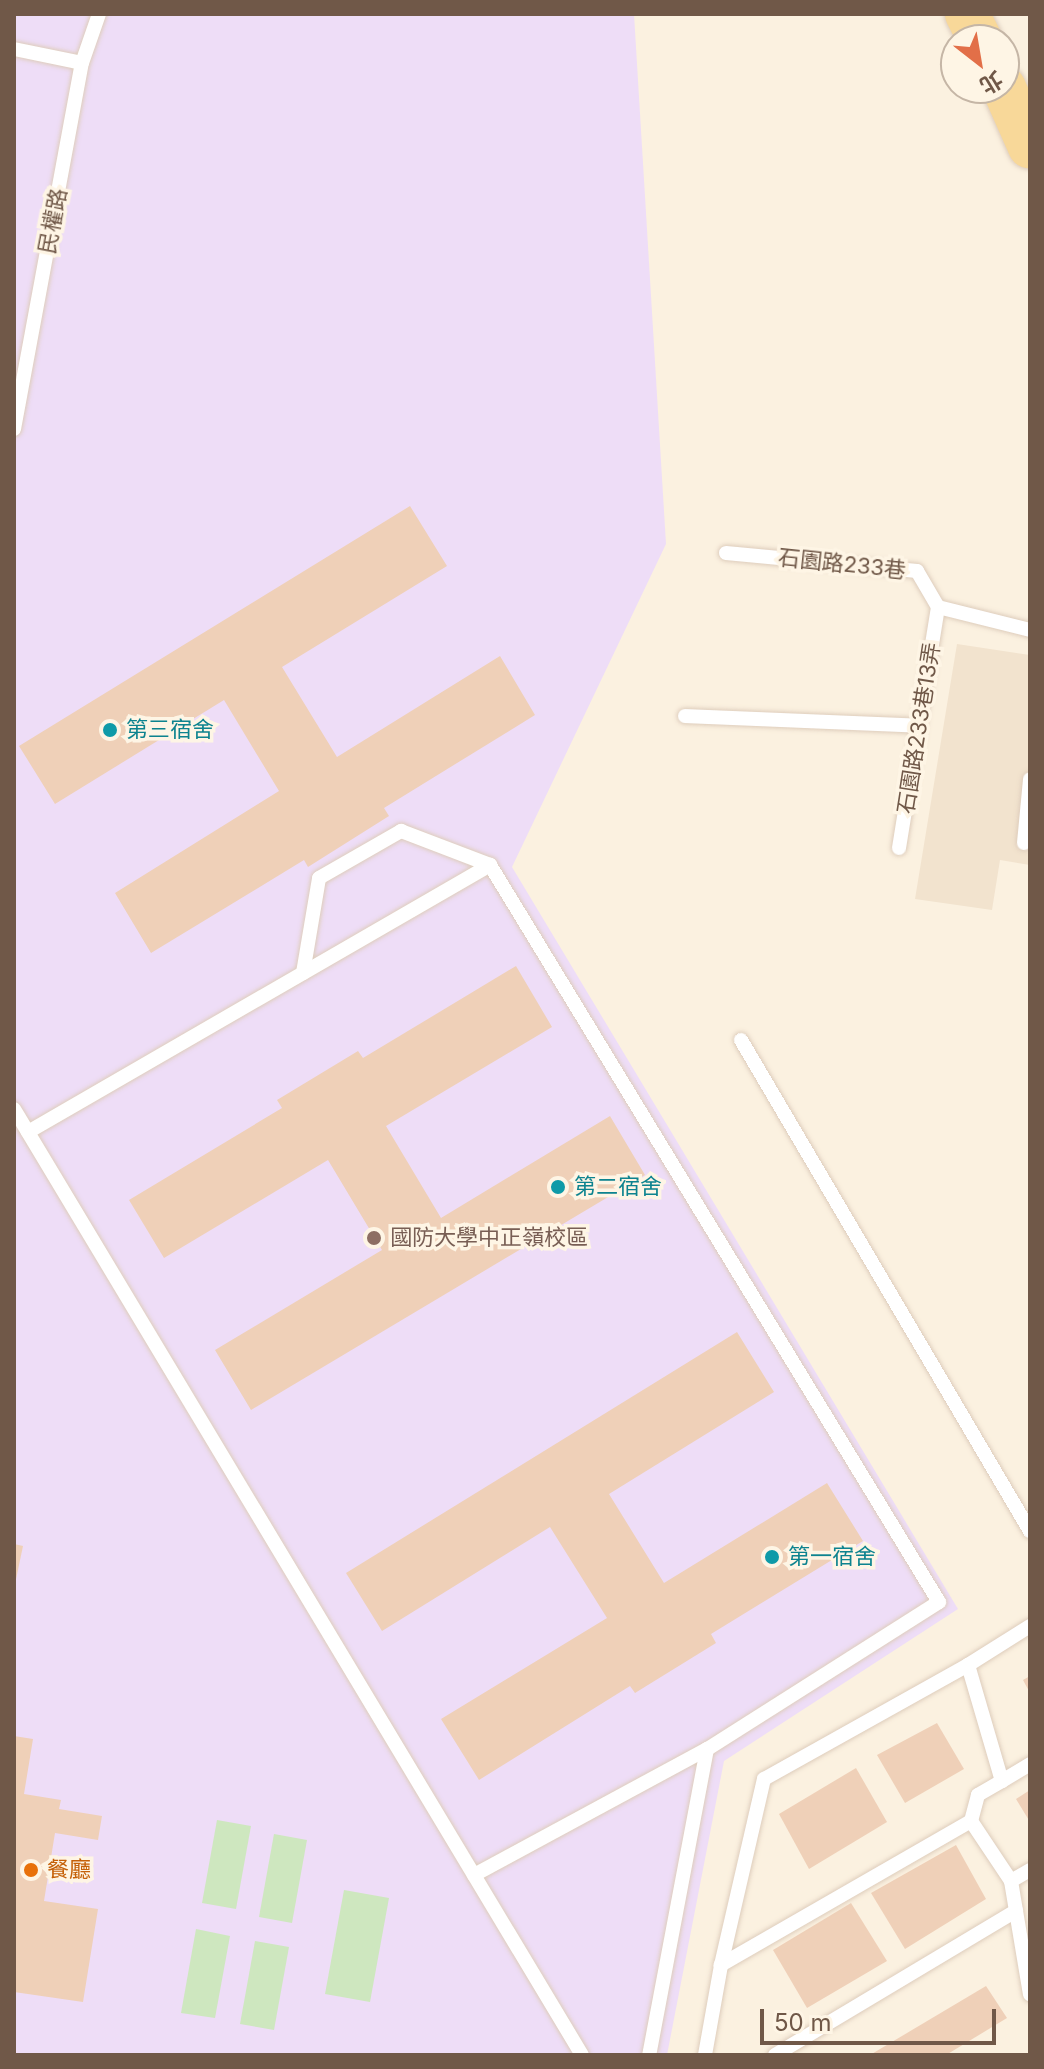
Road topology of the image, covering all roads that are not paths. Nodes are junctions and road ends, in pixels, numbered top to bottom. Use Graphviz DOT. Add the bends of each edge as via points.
graph roads {
  1 [pos="99,14"];
  2 [pos="14,49"];
  3 [pos="82,63"];
  4 [pos="1011,104"];
  5 [pos="1030,147"];
  6 [pos="14,429"];
  7 [pos="726,553"];
  8 [pos="938,607"];
  9 [pos="1030,630"];
  10 [pos="685,716"];
  11 [pos="919,726"];
  12 [pos="1030,779"];
  13 [pos="1024,843"];
  14 [pos="899,848"];
  15 [pos="490,865"];
  16 [pos="303,973"];
  17 [pos="741,1040"];
  18 [pos="14,1109"];
  19 [pos="28,1132"];
  20 [pos="1030,1531"];
  21 [pos="1030,1626"];
  22 [pos="968,1665"];
  23 [pos="707,1749"];
  24 [pos="1030,1764"];
  25 [pos="1002,1781"];
  26 [pos="971,1821"];
  27 [pos="1030,1870"];
  28 [pos="474,1875"];
  29 [pos="1011,1881"];
  30 [pos="1016,1911"];
  31 [pos="721,1965"];
  32 [pos="1030,1994"];
  33 [pos="582,2055"];
  34 [pos="649,2055"];
  35 [pos="705,2055"];
  36 [pos="775,2055"];
  1 -- 3 [label="lane, 民權路"];
  2 -- 3 [label="lane"];
  3 -- 6 [label="lane, 民權路"];
  4 -- 5 [label="main road"];
  7 -- 8 [label="lane, 石園路233巷" via="917,571"];
  8 -- 9 [label="lane"];
  8 -- 11 [label="lane, 石園路233巷13弄"];
  10 -- 11 [label="lane"];
  11 -- 14 [label="lane, 石園路233巷13弄"];
  12 -- 13 [label="lane"];
  15 -- 16 [label="lane"];
  15 -- 16 [label="lane" via="401,831 374,846 319,878"];
  15 -- 23 [label="lane" via="939,1602"];
  16 -- 19 [label="lane"];
  17 -- 20 [label="lane"];
  18 -- 19 [label="lane"];
  19 -- 28 [label="lane"];
  21 -- 22 [label="lane"];
  22 -- 25 [label="lane"];
  22 -- 31 [label="lane" via="764,1779"];
  23 -- 28 [label="lane"];
  23 -- 34 [label="lane"];
  24 -- 25 [label="lane"];
  25 -- 26 [label="lane" via="978,1795"];
  26 -- 29 [label="lane"];
  26 -- 31 [label="lane"];
  27 -- 29 [label="lane"];
  28 -- 33 [label="lane"];
  29 -- 30 [label="lane"];
  30 -- 32 [label="lane"];
  30 -- 36 [label="lane"];
  31 -- 35 [label="lane"];
}
